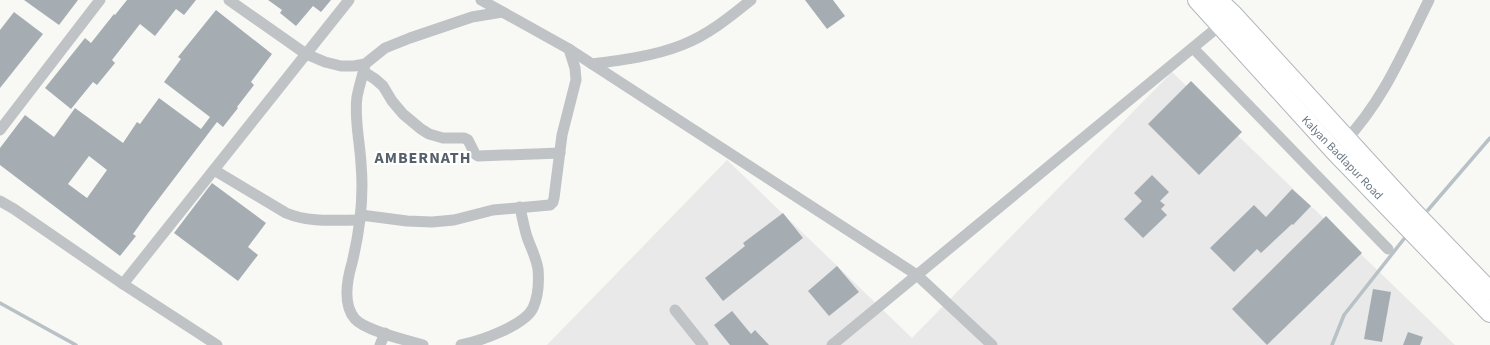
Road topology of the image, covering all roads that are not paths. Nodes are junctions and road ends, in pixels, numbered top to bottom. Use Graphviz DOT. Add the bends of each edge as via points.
graph roads {
  1 [pos="100,0"];
  2 [pos="229,0"];
  3 [pos="350,0"];
  4 [pos="481,0"];
  5 [pos="751,0"];
  6 [pos="1196,0"];
  7 [pos="1218,0"];
  8 [pos="1429,0"];
  9 [pos="502,12"];
  10 [pos="1226,20"];
  11 [pos="1193,48"];
  12 [pos="568,49"];
  13 [pos="306,54"];
  14 [pos="592,64"];
  15 [pos="364,68"];
  16 [pos="0,130"];
  17 [pos="1340,145"];
  18 [pos="560,153"];
  19 [pos="214,170"];
  20 [pos="0,201"];
  21 [pos="520,207"];
  22 [pos="360,217"];
  23 [pos="1388,249"];
  24 [pos="918,275"];
  25 [pos="122,284"];
  26 [pos="1489,303"];
  27 [pos="675,310"];
  28 [pos="384,333"];
  29 [pos="217,345"];
  30 [pos="380,345"];
  31 [pos="423,345"];
  32 [pos="461,345"];
  33 [pos="703,345"];
  34 [pos="832,345"];
  35 [pos="992,345"];
  1 -- 16 [label="street"];
  2 -- 13 [label="street"];
  3 -- 13 [label="street"];
  4 -- 9 [label="street"];
  5 -- 14 [label="street" via="710,31 682,45 651,54"];
  6 -- 10 [label="main road, Kalyan Badlapur Road"];
  7 -- 10 [label="main road, Kalyan Badlapur Road"];
  8 -- 17 [label="street" via="1373,107"];
  9 -- 12 [label="street"];
  9 -- 15 [label="street" via="472,17 385,48"];
  10 -- 11 [label="street"];
  10 -- 17 [label="main road, Kalyan Badlapur Road"];
  11 -- 23 [label="street"];
  11 -- 24 [label="street"];
  12 -- 14 [label="street"];
  12 -- 18 [label="street" via="575,68 576,80"];
  13 -- 15 [label="street" via="341,66"];
  13 -- 19 [label="street"];
  14 -- 24 [label="street"];
  15 -- 18 [label="street" via="383,86 403,114 421,129 443,138 464,138 478,156"];
  15 -- 22 [label="street" via="357,97 356,115 361,164"];
  17 -- 26 [label="main road, Kalyan Badlapur Road"];
  18 -- 21 [label="street" via="553,202 546,206"];
  19 -- 22 [label="street" via="296,217 310,220"];
  19 -- 25 [label="street"];
  20 -- 25 [label="street"];
  21 -- 22 [label="street" via="432,222"];
  21 -- 32 [label="street" via="538,270 538,289 532,309 522,320 494,335"];
  22 -- 28 [label="street" via="347,280 350,310 355,319 365,326"];
  24 -- 34 [label="street"];
  24 -- 35 [label="street"];
  25 -- 29 [label="street"];
  27 -- 33 [label="street"];
  28 -- 30 [label="street"];
  28 -- 31 [label="street"];
}
